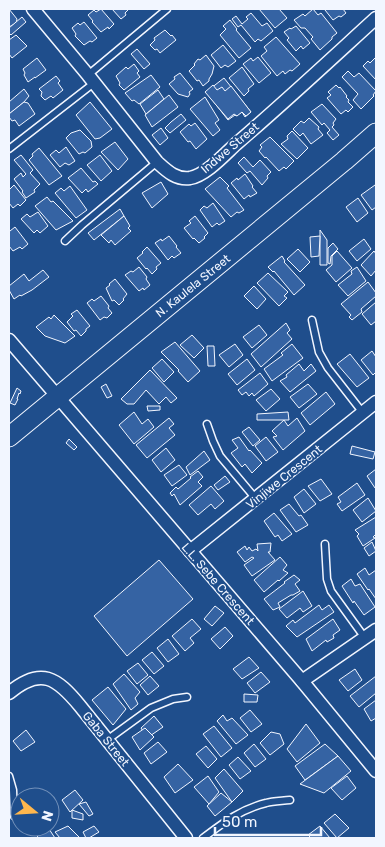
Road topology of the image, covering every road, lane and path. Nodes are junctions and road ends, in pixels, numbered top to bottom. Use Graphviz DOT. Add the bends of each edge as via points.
graph roads {
  1 [pos="33,9"];
  2 [pos="167,9"];
  3 [pos="376,18"];
  4 [pos="91,79"];
  5 [pos="376,133"];
  6 [pos="9,149"];
  7 [pos="157,162"];
  8 [pos="64,241"];
  9 [pos="312,320"];
  10 [pos="9,340"];
  11 [pos="58,397"];
  12 [pos="376,402"];
  13 [pos="363,413"];
  14 [pos="207,424"];
  15 [pos="9,437"];
  16 [pos="256,499"];
  17 [pos="325,544"];
  18 [pos="190,552"];
  19 [pos="371,634"];
  20 [pos="302,681"];
  21 [pos="9,693"];
  22 [pos="188,697"];
  23 [pos="107,740"];
  24 [pos="376,771"];
  25 [pos="290,800"];
  26 [pos="186,838"];
  27 [pos="203,838"];
  1 -- 4 [label="street, Indwe Street"];
  2 -- 4 [label="lane"];
  3 -- 7 [label="street, Indwe Street" via="197,176 178,178"];
  4 -- 6 [label="lane"];
  4 -- 7 [label="street, Indwe Street"];
  5 -- 11 [label="street, N. Kaulela Street"];
  7 -- 8 [label="lane"];
  9 -- 13 [label="lane" via="319,352"];
  10 -- 11 [label="street, L.L. Sebe Crescent"];
  11 -- 15 [label="street, N. Kaulela Street"];
  11 -- 18 [label="street, L.L. Sebe Crescent"];
  12 -- 13 [label="street, Vinjiwe Crescent"];
  13 -- 16 [label="street, Vinjiwe Crescent"];
  14 -- 16 [label="lane" via="220,456"];
  16 -- 18 [label="street, Vinjiwe Crescent"];
  17 -- 19 [label="lane" via="325,565 331,591"];
  18 -- 20 [label="street, L.L. Sebe Crescent"];
  19 -- 20 [label="street"];
  20 -- 24 [label="street, L.L. Sebe Crescent"];
  21 -- 23 [label="street, Gaba Street" via="34,679 53,680 69,693"];
  22 -- 23 [label="lane" via="151,708"];
  23 -- 26 [label="street, Gaba Street"];
  25 -- 27 [label="lane" via="268,802 241,811"];
}
